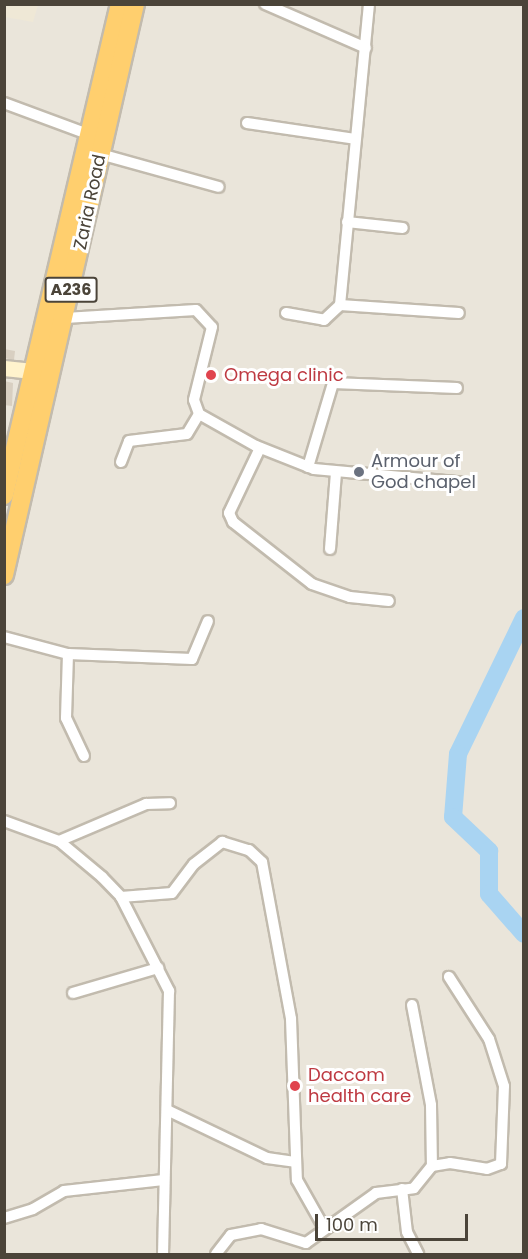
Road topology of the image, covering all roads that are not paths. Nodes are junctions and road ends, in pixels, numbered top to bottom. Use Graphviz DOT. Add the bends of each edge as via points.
graph roads {
  1 [pos="120,4"];
  2 [pos="135,4"];
  3 [pos="265,4"];
  4 [pos="369,4"];
  5 [pos="366,48"];
  6 [pos="4,103"];
  7 [pos="100,118"];
  8 [pos="247,123"];
  9 [pos="88,134"];
  10 [pos="355,139"];
  11 [pos="100,154"];
  12 [pos="219,187"];
  13 [pos="347,222"];
  14 [pos="403,228"];
  15 [pos="340,305"];
  16 [pos="459,313"];
  17 [pos="286,314"];
  18 [pos="65,318"];
  19 [pos="4,368"];
  20 [pos="35,371"];
  21 [pos="457,388"];
  22 [pos="199,414"];
  23 [pos="260,448"];
  24 [pos="121,462"];
  25 [pos="308,467"];
  26 [pos="336,473"];
  27 [pos="467,483"];
  28 [pos="4,495"];
  29 [pos="330,549"];
  30 [pos="4,575"];
  31 [pos="389,601"];
  32 [pos="208,621"];
  33 [pos="4,637"];
  34 [pos="68,654"];
  35 [pos="84,756"];
  36 [pos="170,803"];
  37 [pos="4,821"];
  38 [pos="59,841"];
  39 [pos="121,897"];
  40 [pos="158,968"];
  41 [pos="450,977"];
  42 [pos="73,993"];
  43 [pos="412,1005"];
  44 [pos="166,1110"];
  45 [pos="296,1162"];
  46 [pos="432,1166"];
  47 [pos="164,1180"];
  48 [pos="402,1189"];
  49 [pos="4,1218"];
  50 [pos="322,1226"];
  51 [pos="163,1254"];
  52 [pos="216,1254"];
  53 [pos="417,1254"];
  1 -- 7 [label="highway, A236"];
  2 -- 7 [label="highway, Zaria Road / A236"];
  3 -- 5 [label="street"];
  4 -- 5 [label="street"];
  5 -- 10 [label="street"];
  6 -- 9 [label="street"];
  7 -- 9 [label="highway, A236"];
  7 -- 11 [label="highway, Zaria Road / A236"];
  8 -- 10 [label="street"];
  9 -- 20 [label="highway, A236"];
  10 -- 13 [label="street"];
  11 -- 12 [label="street"];
  11 -- 18 [label="highway, Zaria Road / A236"];
  13 -- 14 [label="street"];
  13 -- 15 [label="street"];
  15 -- 16 [label="street"];
  15 -- 17 [label="street" via="324,320"];
  18 -- 22 [label="street" via="188,309 207,316 212,327 194,400"];
  18 -- 30 [label="highway, Zaria Road / A236"];
  19 -- 20 [label="street"];
  20 -- 28 [label="highway, A236"];
  21 -- 25 [label="street" via="333,383"];
  22 -- 23 [label="street"];
  22 -- 24 [label="street" via="187,434 129,441"];
  23 -- 25 [label="street"];
  23 -- 31 [label="street" via="229,513 233,522 312,584 350,597"];
  25 -- 26 [label="street"];
  26 -- 27 [label="street"];
  26 -- 29 [label="street"];
  32 -- 34 [label="street" via="192,659"];
  33 -- 34 [label="street"];
  34 -- 35 [label="street" via="66,718"];
  36 -- 38 [label="street" via="146,804"];
  37 -- 38 [label="street"];
  38 -- 39 [label="street"];
  39 -- 40 [label="street"];
  39 -- 45 [label="street" via="172,893 194,864 222,842 249,850 262,862 291,1019"];
  40 -- 42 [label="street"];
  40 -- 44 [label="street" via="171,1004"];
  41 -- 46 [label="street" via="496,1054 507,1113 504,1158 492,1169 450,1162"];
  43 -- 46 [label="street" via="431,1105"];
  44 -- 45 [label="street" via="267,1158"];
  44 -- 47 [label="street"];
  45 -- 50 [label="street" via="305,1202"];
  46 -- 48 [label="street" via="414,1188"];
  47 -- 49 [label="street" via="64,1191 33,1209"];
  47 -- 51 [label="street"];
  48 -- 50 [label="street" via="376,1193"];
  48 -- 53 [label="street" via="407,1232"];
  50 -- 52 [label="street" via="306,1243 261,1229 231,1235"];
}
